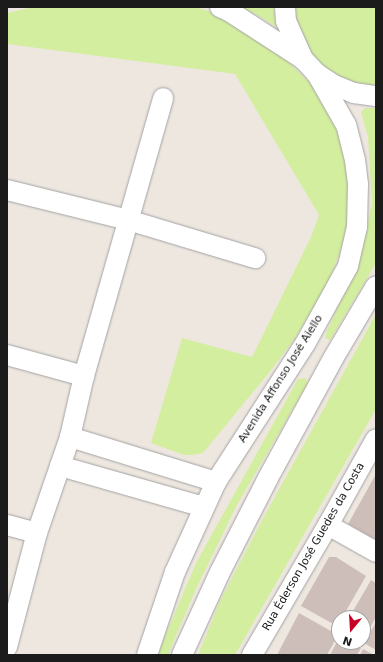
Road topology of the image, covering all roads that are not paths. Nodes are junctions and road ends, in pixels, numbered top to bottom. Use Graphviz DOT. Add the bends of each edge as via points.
graph roads {
  1 [pos="220,7"];
  2 [pos="285,7"];
  3 [pos="304,59"];
  4 [pos="317,74"];
  5 [pos="376,96"];
  6 [pos="163,98"];
  7 [pos="7,190"];
  8 [pos="128,220"];
  9 [pos="255,258"];
  10 [pos="376,286"];
  11 [pos="305,344"];
  12 [pos="7,355"];
  13 [pos="334,357"];
  14 [pos="84,376"];
  15 [pos="70,437"];
  16 [pos="376,439"];
  17 [pos="60,466"];
  18 [pos="216,482"];
  19 [pos="204,507"];
  20 [pos="7,525"];
  21 [pos="328,525"];
  22 [pos="37,533"];
  23 [pos="376,552"];
  24 [pos="7,647"];
  25 [pos="147,655"];
  26 [pos="182,655"];
  27 [pos="252,655"];
  1 -- 3 [label="street"];
  2 -- 3 [label="street" via="286,21"];
  3 -- 4 [label="street"];
  4 -- 5 [label="street" via="334,85 354,93"];
  4 -- 11 [label="street, Avenida Affonso José Aiello" via="346,124 358,184 357,227 348,266"];
  6 -- 8 [label="street"];
  7 -- 8 [label="street"];
  8 -- 9 [label="street"];
  8 -- 14 [label="street"];
  10 -- 13 [label="street"];
  11 -- 13 [label="street"];
  11 -- 18 [label="street, Avenida Affonso José Aiello"];
  12 -- 14 [label="street"];
  13 -- 26 [label="street" via="220,572"];
  14 -- 15 [label="street"];
  15 -- 17 [label="street"];
  15 -- 18 [label="street"];
  16 -- 21 [label="street, Rua Éderson José Guedes da Costa"];
  17 -- 19 [label="street"];
  17 -- 22 [label="street"];
  18 -- 19 [label="street, Avenida Affonso José Aiello"];
  19 -- 25 [label="street, Avenida Affonso José Aiello" via="175,572"];
  20 -- 22 [label="street"];
  21 -- 23 [label="street"];
  21 -- 27 [label="street, Rua Éderson José Guedes da Costa"];
  22 -- 24 [label="street"];
}
